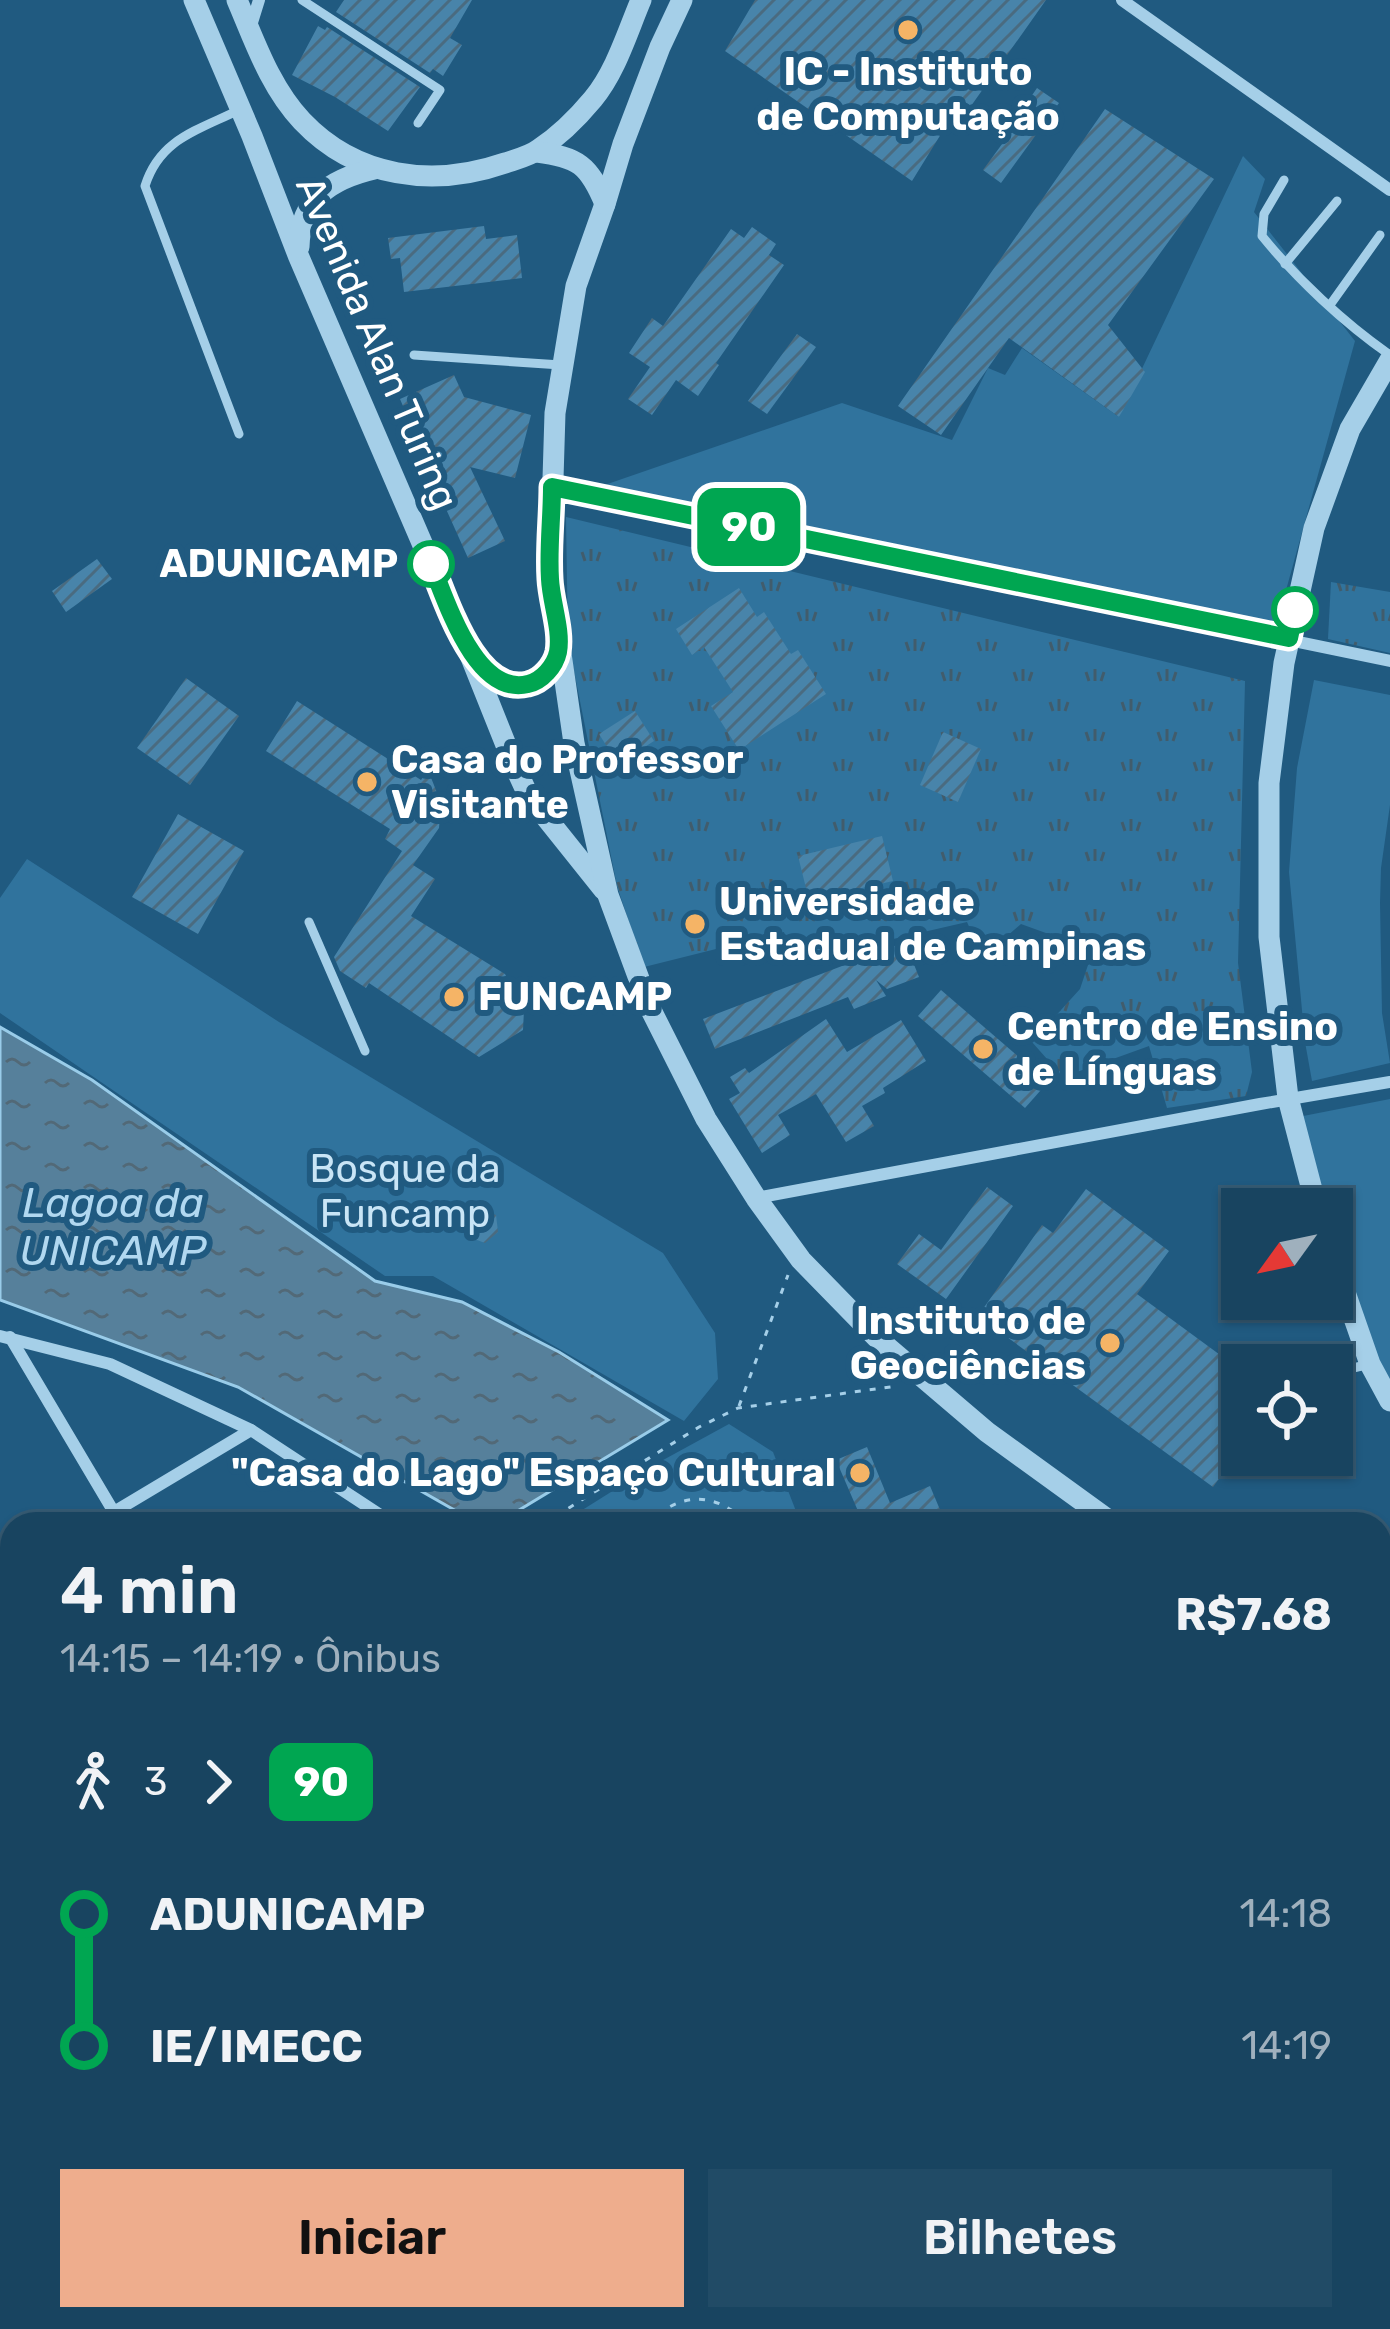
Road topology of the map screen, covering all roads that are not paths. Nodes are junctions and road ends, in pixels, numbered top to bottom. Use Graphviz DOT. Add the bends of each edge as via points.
graph roads {
  1 [pos="194,0"];
  2 [pos="237,0"];
  3 [pos="259,0"];
  4 [pos="302,0"];
  5 [pos="641,0"];
  6 [pos="682,0"];
  7 [pos="1122,0"];
  8 [pos="629,28"];
  9 [pos="250,31"];
  10 [pos="660,46"];
  11 [pos="241,109"];
  12 [pos="418,123"];
  13 [pos="536,152"];
  14 [pos="374,169"];
  15 [pos="1283,179"];
  16 [pos="1390,190"];
  17 [pos="1337,201"];
  18 [pos="605,204"];
  19 [pos="1380,235"];
  20 [pos="298,255"];
  21 [pos="1285,264"];
  22 [pos="1330,304"];
  23 [pos="414,356"];
  24 [pos="1390,357"];
  25 [pos="561,364"];
  26 [pos="239,434"];
  27 [pos="552,487"];
  28 [pos="1289,638"];
  29 [pos="466,645"];
  30 [pos="559,650"];
  31 [pos="1390,661"];
  32 [pos="608,896"];
  33 [pos="309,922"];
  34 [pos="364,1051"];
  35 [pos="1390,1082"];
  36 [pos="1288,1098"];
  37 [pos="1312,1188"];
  38 [pos="756,1198"];
  39 [pos="1353,1316"];
  40 [pos="4,1336"];
  41 [pos="1370,1364"];
  42 [pos="1353,1368"];
  43 [pos="1390,1401"];
  44 [pos="251,1430"];
  45 [pos="114,1512"];
  46 [pos="127,1512"];
  47 [pos="376,1512"];
  48 [pos="1097,1512"];
  1 -- 11 [label="street, Avenida Alan Turing"];
  2 -- 9 [label="street"];
  3 -- 9 [label="street"];
  4 -- 12 [label="lane" via="440,90"];
  5 -- 8 [label="street"];
  6 -- 10 [label="street"];
  7 -- 16 [label="street"];
  8 -- 10 [label="street" via="639,46"];
  8 -- 13 [label="street" via="596,96"];
  9 -- 14 [label="street" via="287,104 332,148"];
  10 -- 18 [label="street"];
  11 -- 20 [label="street, Avenida Alan Turing"];
  11 -- 26 [label="lane" via="170,144 152,163 146,186"];
  13 -- 14 [label="street" via="460,174"];
  13 -- 18 [label="street" via="582,164"];
  14 -- 20 [label="street" via="316,197 299,230"];
  15 -- 21 [label="lane" via="1262,236"];
  17 -- 21 [label="lane"];
  18 -- 25 [label="street" via="576,286"];
  19 -- 22 [label="lane"];
  20 -- 29 [label="street, Avenida Alan Turing"];
  21 -- 22 [label="lane"];
  22 -- 24 [label="lane"];
  23 -- 25 [label="lane"];
  24 -- 28 [label="street" via="1350,429 1313,528"];
  25 -- 27 [label="street"];
  27 -- 28 [label="street"];
  27 -- 30 [label="street"];
  28 -- 31 [label="street"];
  28 -- 36 [label="street" via="1269,827 1269,937"];
  29 -- 30 [label="street" via="487,672 516,685 544,675"];
  29 -- 32 [label="street, Avenida Alan Turing" via="528,795"];
  30 -- 32 [label="street"];
  32 -- 38 [label="street" via="649,1006"];
  33 -- 34 [label="lane"];
  35 -- 36 [label="street"];
  36 -- 37 [label="street"];
  36 -- 38 [label="street"];
  38 -- 48 [label="street" via="849,1312 991,1435"];
  39 -- 41 [label="street"];
  40 -- 44 [label="street" via="110,1364"];
  40 -- 45 [label="street"];
  41 -- 42 [label="lane"];
  41 -- 43 [label="street"];
  44 -- 46 [label="street"];
  44 -- 47 [label="street"];
}
